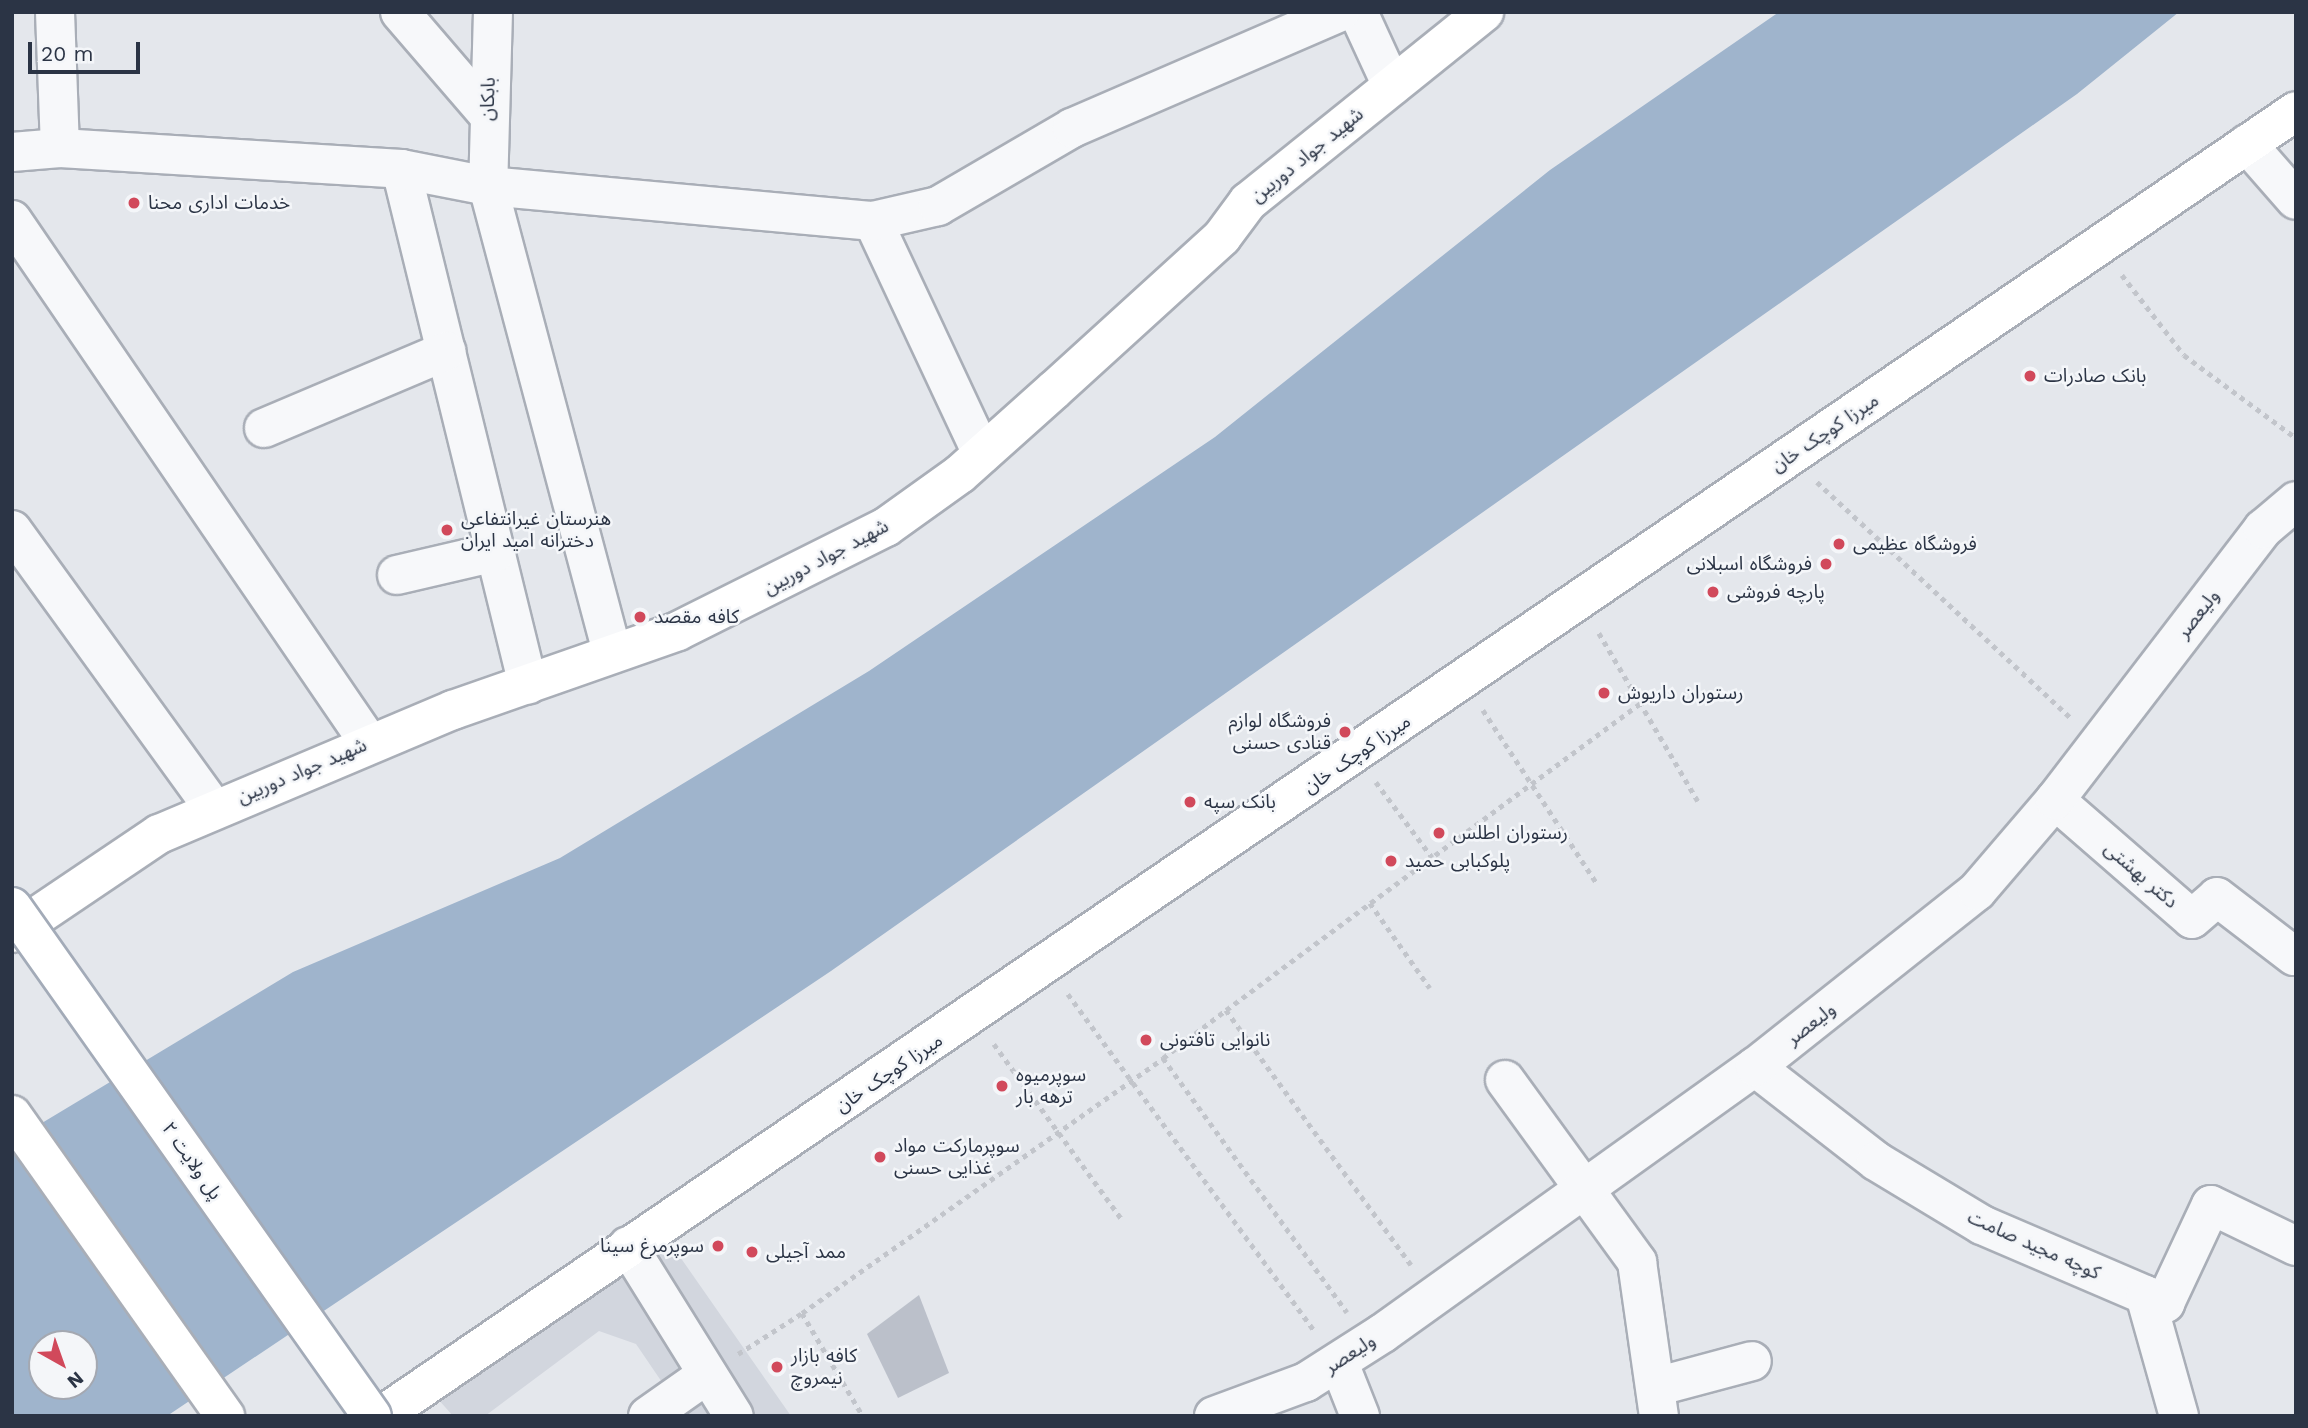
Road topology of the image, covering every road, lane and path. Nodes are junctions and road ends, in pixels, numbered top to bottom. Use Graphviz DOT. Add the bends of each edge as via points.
graph roads {
  1 [pos="55,12"];
  2 [pos="400,12"];
  3 [pos="493,12"];
  4 [pos="1340,12"];
  5 [pos="1358,12"];
  6 [pos="1484,12"];
  7 [pos="1392,86"];
  8 [pos="2296,111"];
  9 [pos="487,113"];
  10 [pos="2247,144"];
  11 [pos="60,148"];
  12 [pos="12,152"];
  13 [pos="401,169"];
  14 [pos="488,186"];
  15 [pos="2296,200"];
  16 [pos="12,220"];
  17 [pos="873,221"];
  18 [pos="2099,246"];
  19 [pos="446,351"];
  20 [pos="264,428"];
  21 [pos="2296,438"];
  22 [pos="982,454"];
  23 [pos="1790,457"];
  24 [pos="2290,502"];
  25 [pos="12,530"];
  26 [pos="496,552"];
  27 [pos="397,575"];
  28 [pos="1580,601"];
  29 [pos="612,653"];
  30 [pos="1465,681"];
  31 [pos="528,685"];
  32 [pos="1642,702"];
  33 [pos="369,743"];
  34 [pos="2098,744"];
  35 [pos="1356,755"];
  36 [pos="1531,784"];
  37 [pos="2055,800"];
  38 [pos="1698,801"];
  39 [pos="214,809"];
  40 [pos="1432,857"];
  41 [pos="1598,885"];
  42 [pos="1370,903"];
  43 [pos="12,907"];
  44 [pos="12,933"];
  45 [pos="2294,956"];
  46 [pos="1048,967"];
  47 [pos="1430,988"];
  48 [pos="1226,1010"];
  49 [pos="975,1016"];
  50 [pos="1163,1058"];
  51 [pos="1755,1067"];
  52 [pos="1505,1080"];
  53 [pos="1131,1083"];
  54 [pos="12,1115"];
  55 [pos="1060,1133"];
  56 [pos="1587,1190"];
  57 [pos="1123,1221"];
  58 [pos="628,1246"];
  59 [pos="2296,1246"];
  60 [pos="2145,1294"];
  61 [pos="1435,1297"];
  62 [pos="802,1313"];
  63 [pos="1354,1353"];
  64 [pos="1752,1361"];
  65 [pos="705,1376"];
  66 [pos="1659,1401"];
  67 [pos="1263,1408"];
  68 [pos="225,1416"];
  69 [pos="372,1416"];
  70 [pos="381,1416"];
  71 [pos="648,1416"];
  72 [pos="734,1416"];
  73 [pos="863,1416"];
  74 [pos="1214,1416"];
  75 [pos="1360,1416"];
  76 [pos="2179,1416"];
  1 -- 11 [label="street"];
  2 -- 9 [label="street"];
  3 -- 9 [label="street, بابکان"];
  4 -- 17 [label="street" via="1072,128 938,206"];
  5 -- 7 [label="street"];
  6 -- 7 [label="main road, شهید جواد دوربین"];
  7 -- 22 [label="main road, شهید جواد دوربین" via="1248,202 1222,237"];
  8 -- 10 [label="main road, میرزا کوچک خان"];
  9 -- 14 [label="street, بابکان"];
  10 -- 15 [label="street"];
  10 -- 18 [label="main road, میرزا کوچک خان"];
  11 -- 12 [label="street"];
  11 -- 13 [label="street"];
  13 -- 14 [label="street"];
  13 -- 19 [label="street"];
  14 -- 17 [label="street"];
  14 -- 29 [label="street, بابکان"];
  16 -- 33 [label="street"];
  17 -- 22 [label="street"];
  18 -- 21 [label="path" via="2184,355"];
  18 -- 23 [label="main road, میرزا کوچک خان"];
  19 -- 20 [label="street"];
  19 -- 26 [label="street"];
  22 -- 29 [label="main road, شهید جواد دوربین" via="887,527 814,567 678,631"];
  23 -- 28 [label="main road, میرزا کوچک خان"];
  23 -- 34 [label="path"];
  24 -- 34 [label="street, ولیعصر"];
  25 -- 39 [label="street"];
  26 -- 27 [label="street"];
  26 -- 31 [label="street"];
  28 -- 30 [label="main road, میرزا کوچک خان"];
  28 -- 32 [label="path"];
  29 -- 31 [label="main road, شهید جواد دوربین"];
  30 -- 35 [label="main road, میرزا کوچک خان"];
  30 -- 36 [label="path"];
  31 -- 33 [label="main road, شهید جواد دوربین"];
  32 -- 36 [label="path"];
  32 -- 38 [label="path"];
  33 -- 39 [label="main road, شهید جواد دوربین"];
  34 -- 37 [label="street, ولیعصر"];
  35 -- 40 [label="path"];
  35 -- 46 [label="main road, میرزا کوچک خان"];
  36 -- 40 [label="path"];
  36 -- 41 [label="path"];
  37 -- 45 [label="street, دکتر بهشتی" via="2192,919 2217,897"];
  37 -- 51 [label="street, ولیعصر" via="1977,891"];
  39 -- 44 [label="main road, شهید جواد دوربین" via="159,834"];
  40 -- 42 [label="path"];
  42 -- 47 [label="path"];
  42 -- 48 [label="path"];
  43 -- 69 [label="main road, پل ولایت ۲, bridge"];
  46 -- 49 [label="main road, میرزا کوچک خان"];
  46 -- 53 [label="path"];
  48 -- 50 [label="path"];
  48 -- 61 [label="path"];
  49 -- 55 [label="path"];
  49 -- 58 [label="main road, میرزا کوچک خان"];
  50 -- 53 [label="path"];
  50 -- 63 [label="path"];
  51 -- 56 [label="street, ولیعصر"];
  51 -- 60 [label="street, کوچه مجید صامت" via="1876,1161 1982,1225"];
  52 -- 56 [label="street"];
  53 -- 55 [label="path"];
  53 -- 63 [label="path"];
  54 -- 68 [label="main road"];
  55 -- 57 [label="path"];
  55 -- 62 [label="path"];
  56 -- 61 [label="street, ولیعصر"];
  56 -- 66 [label="street" via="1637,1262"];
  58 -- 65 [label="street"];
  58 -- 70 [label="main road, میرزا کوچک خان"];
  59 -- 60 [label="street" via="2211,1205 2165,1303"];
  60 -- 76 [label="street"];
  61 -- 63 [label="street, ولیعصر"];
  62 -- 65 [label="path"];
  62 -- 73 [label="path"];
  63 -- 67 [label="street, ولیعصر"];
  63 -- 75 [label="street"];
  64 -- 66 [label="street"];
  65 -- 71 [label="street"];
  65 -- 72 [label="street"];
  67 -- 74 [label="street, ولیعصر"];
}
